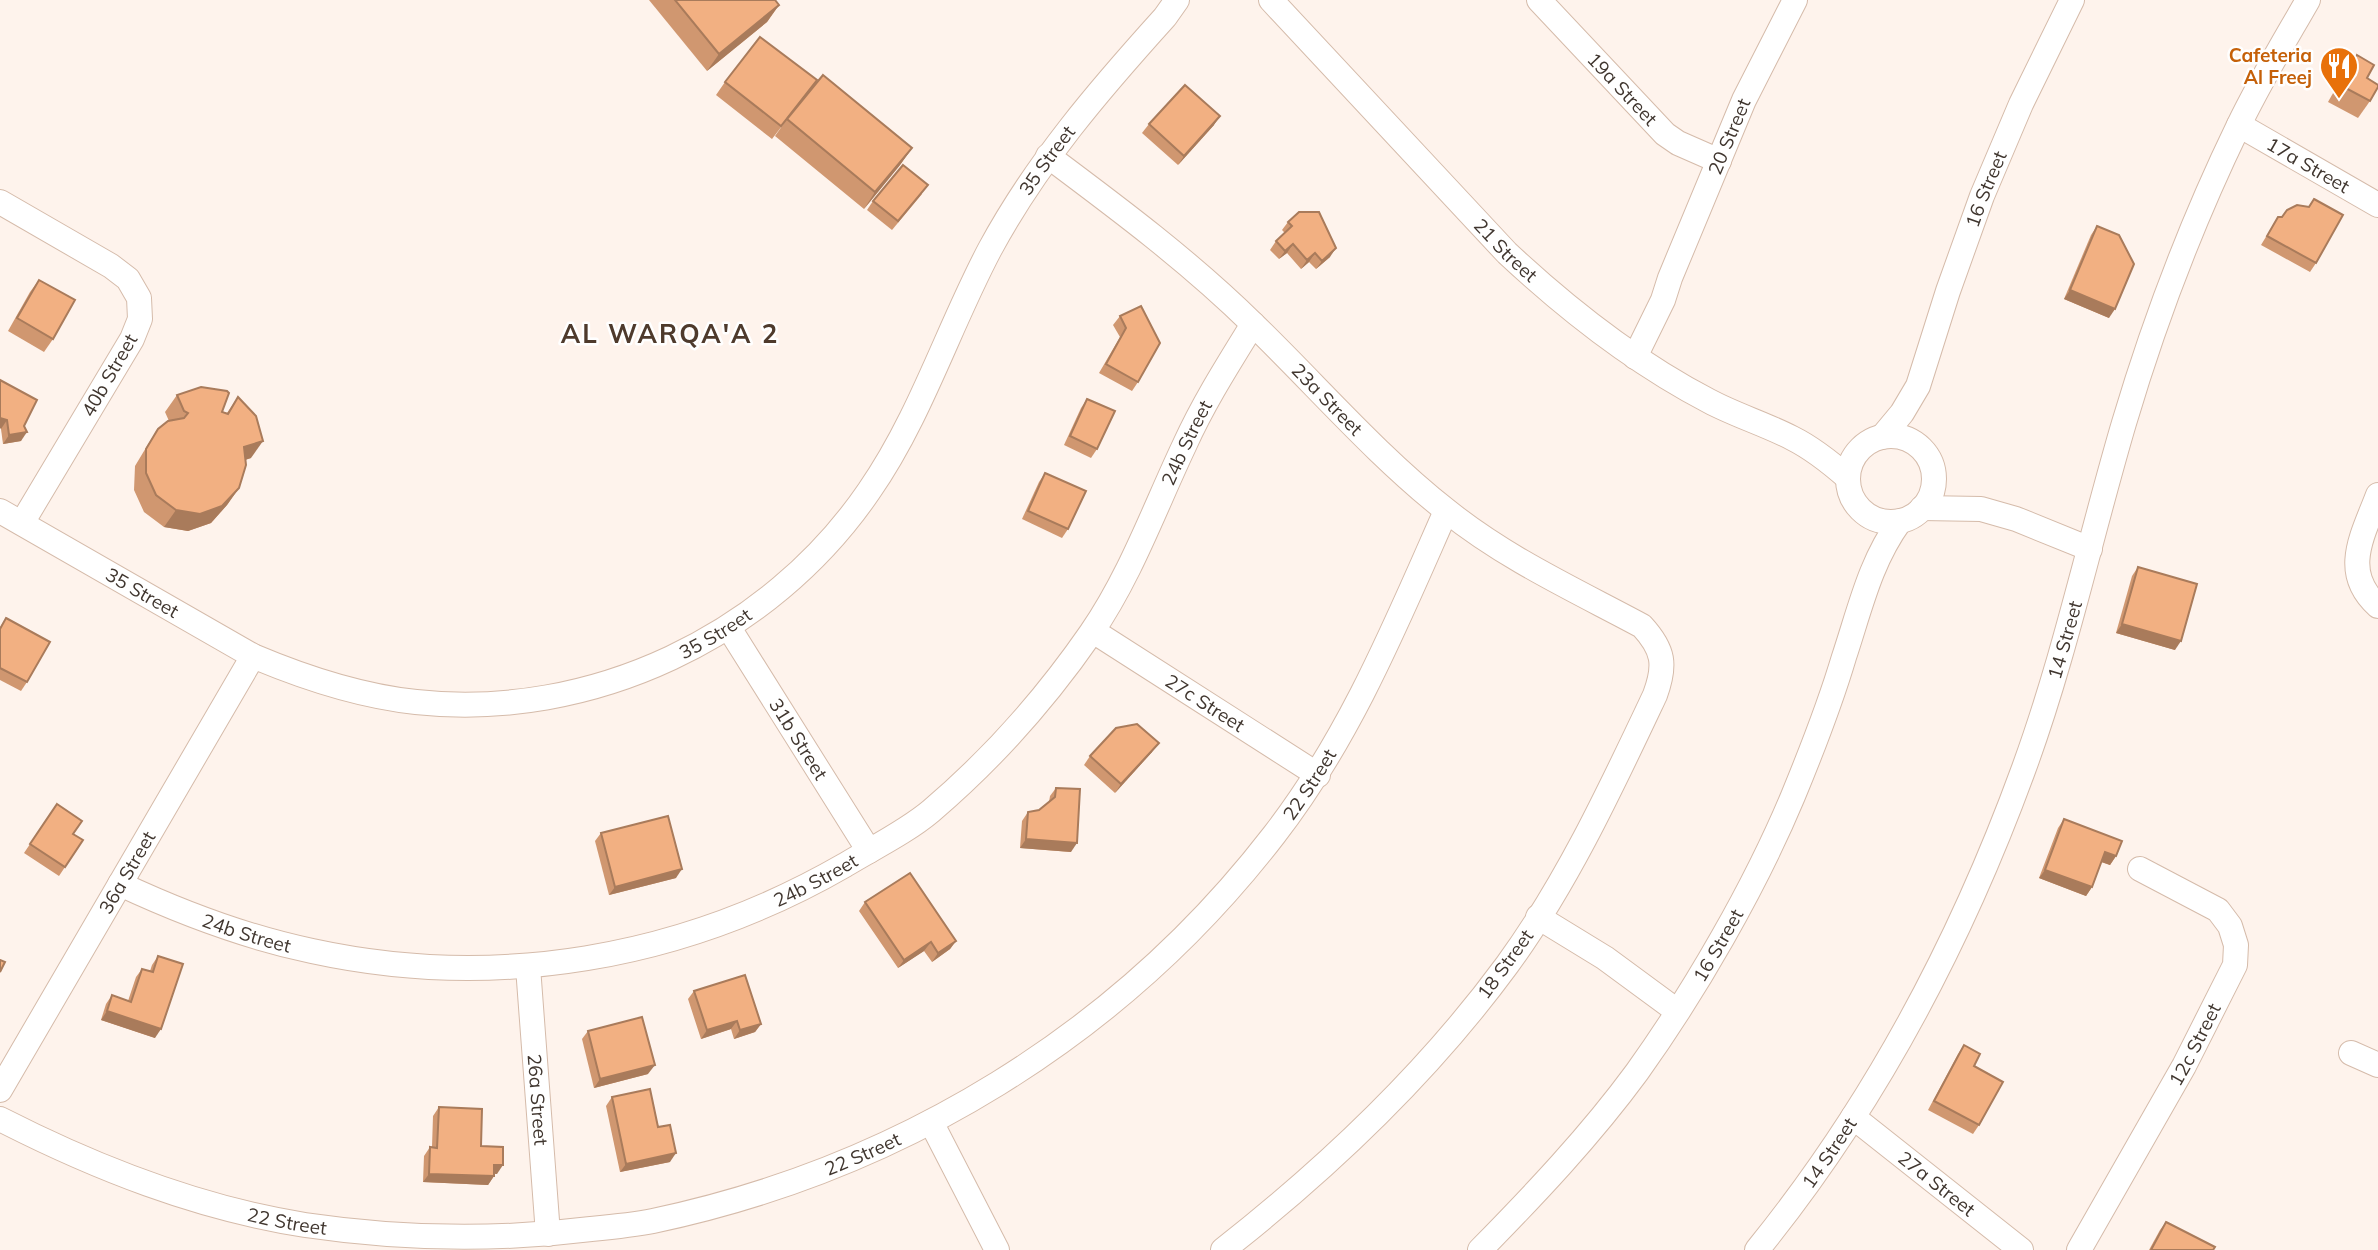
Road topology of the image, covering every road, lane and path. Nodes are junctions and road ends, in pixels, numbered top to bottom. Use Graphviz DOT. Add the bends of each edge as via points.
graph roads {
  1 [pos="1190,0"];
  2 [pos="1271,0"];
  3 [pos="1539,0"];
  4 [pos="1795,0"];
  5 [pos="2072,0"];
  6 [pos="2308,0"];
  7 [pos="1171,9"];
  8 [pos="2239,125"];
  9 [pos="1048,156"];
  10 [pos="1719,161"];
  11 [pos="0,202"];
  12 [pos="2378,205"];
  13 [pos="1253,324"];
  14 [pos="1628,352"];
  15 [pos="1918,386"];
  16 [pos="1790,437"];
  17 [pos="1872,442"];
  18 [pos="1921,450"];
  19 [pos="1933,472"];
  20 [pos="1848,478"];
  21 [pos="2378,495"];
  22 [pos="1922,508"];
  23 [pos="1981,509"];
  24 [pos="0,511"];
  25 [pos="1446,511"];
  26 [pos="1862,511"];
  27 [pos="1900,521"];
  28 [pos="22,523"];
  29 [pos="2092,542"];
  30 [pos="1866,585"];
  31 [pos="2378,606"];
  32 [pos="1625,617"];
  33 [pos="729,628"];
  34 [pos="1093,631"];
  35 [pos="253,656"];
  36 [pos="1318,775"];
  37 [pos="869,851"];
  38 [pos="2140,869"];
  39 [pos="120,884"];
  40 [pos="1538,917"];
  41 [pos="528,967"];
  42 [pos="1681,1004"];
  43 [pos="2351,1053"];
  44 [pos="2378,1065"];
  45 [pos="0,1090"];
  46 [pos="1853,1117"];
  47 [pos="0,1119"];
  48 [pos="931,1122"];
  49 [pos="548,1234"];
  50 [pos="997,1250"];
  51 [pos="1223,1250"];
  52 [pos="1480,1250"];
  53 [pos="1757,1250"];
  54 [pos="2021,1250"];
  55 [pos="2079,1250"];
  1 -- 7 [label="street, 35 Street"];
  2 -- 14 [label="street, 21 Street" via="1507,253 1546,290"];
  3 -- 10 [label="street, 19a Street" via="1665,134"];
  4 -- 10 [label="street, 20 Street"];
  5 -- 15 [label="street, 16 Street" via="1982,196"];
  6 -- 8 [label="street, 14 Street"];
  7 -- 9 [label="street, 35 Street"];
  8 -- 12 [label="street, 17a Street"];
  8 -- 29 [label="street, 14 Street" via="2149,346"];
  9 -- 13 [label="street, 23a Street" via="1163,244"];
  9 -- 33 [label="street, 35 Street" via="991,248 903,438 868,493 790,579"];
  10 -- 14 [label="street, 20 Street" via="1670,278"];
  11 -- 28 [label="street, 40b Street" via="111,266 128,279 139,298 140,319 132,339"];
  13 -- 25 [label="street, 23a Street" via="1348,421"];
  13 -- 34 [label="street, 24b Street" via="1209,396 1136,554"];
  14 -- 16 [label="street, 21 Street" via="1709,401"];
  15 -- 17 [label="street, 16 Street" via="1902,413"];
  15 -- 18 [label="street, 16 Street"];
  16 -- 17 [label="street, 21 Street" via="1826,444"];
  16 -- 20 [label="street, 21 Street"];
  17 -- 18 [label="street" via="1896,437"];
  17 -- 20 [label="street" via="1850,467"];
  18 -- 19 [label="street"];
  19 -- 22 [label="street" via="1930,498"];
  19 -- 23 [label="street"];
  20 -- 26 [label="street"];
  21 -- 31 [label="street" via="2356,559 2358,578"];
  22 -- 23 [label="street"];
  22 -- 27 [label="street"];
  23 -- 29 [label="street"];
  24 -- 28 [label="street, 35 Street"];
  25 -- 32 [label="street, 23a Street" via="1533,570"];
  25 -- 36 [label="street, 22 Street" via="1361,699"];
  26 -- 27 [label="street" via="1887,522"];
  26 -- 30 [label="street, 16 Street"];
  27 -- 30 [label="street, 16 Street" via="1880,551"];
  28 -- 35 [label="street, 35 Street"];
  29 -- 46 [label="street, 14 Street" via="2049,693 1996,840 1931,982"];
  30 -- 42 [label="street, 16 Street" via="1792,798 1760,866"];
  32 -- 40 [label="street, 18 Street" via="1655,640 1662,658 1662,677 1599,811"];
  33 -- 35 [label="street, 35 Street" via="636,674 532,701 478,704 381,697 326,684"];
  33 -- 37 [label="street, 31b Street"];
  34 -- 36 [label="street, 27c Street"];
  34 -- 37 [label="street, 24b Street" via="1044,697 989,758 928,813"];
  35 -- 39 [label="street, 36a Street"];
  36 -- 48 [label="street, 22 Street" via="1274,836 1174,947 1058,1044"];
  37 -- 41 [label="street, 24b Street" via="802,890 734,920 598,957"];
  38 -- 55 [label="street, 12c Street" via="2218,910 2236,945 2235,965 2184,1066"];
  39 -- 41 [label="street, 24b Street" via="242,933 312,951 383,963"];
  39 -- 45 [label="street, 36a Street"];
  40 -- 42 [label="street"];
  40 -- 51 [label="street, 18 Street" via="1438,1053 1287,1200"];
  41 -- 49 [label="street, 26a Street"];
  42 -- 52 [label="street, 16 Street" via="1637,1072 1583,1139"];
  43 -- 44 [label="street"];
  46 -- 53 [label="street, 14 Street"];
  46 -- 54 [label="street, 27a Street"];
  47 -- 49 [label="street, 22 Street" via="139,1181 219,1206 300,1224 453,1238"];
  48 -- 49 [label="street, 22 Street" via="841,1166 746,1198 649,1222"];
  48 -- 50 [label="street"];
}
